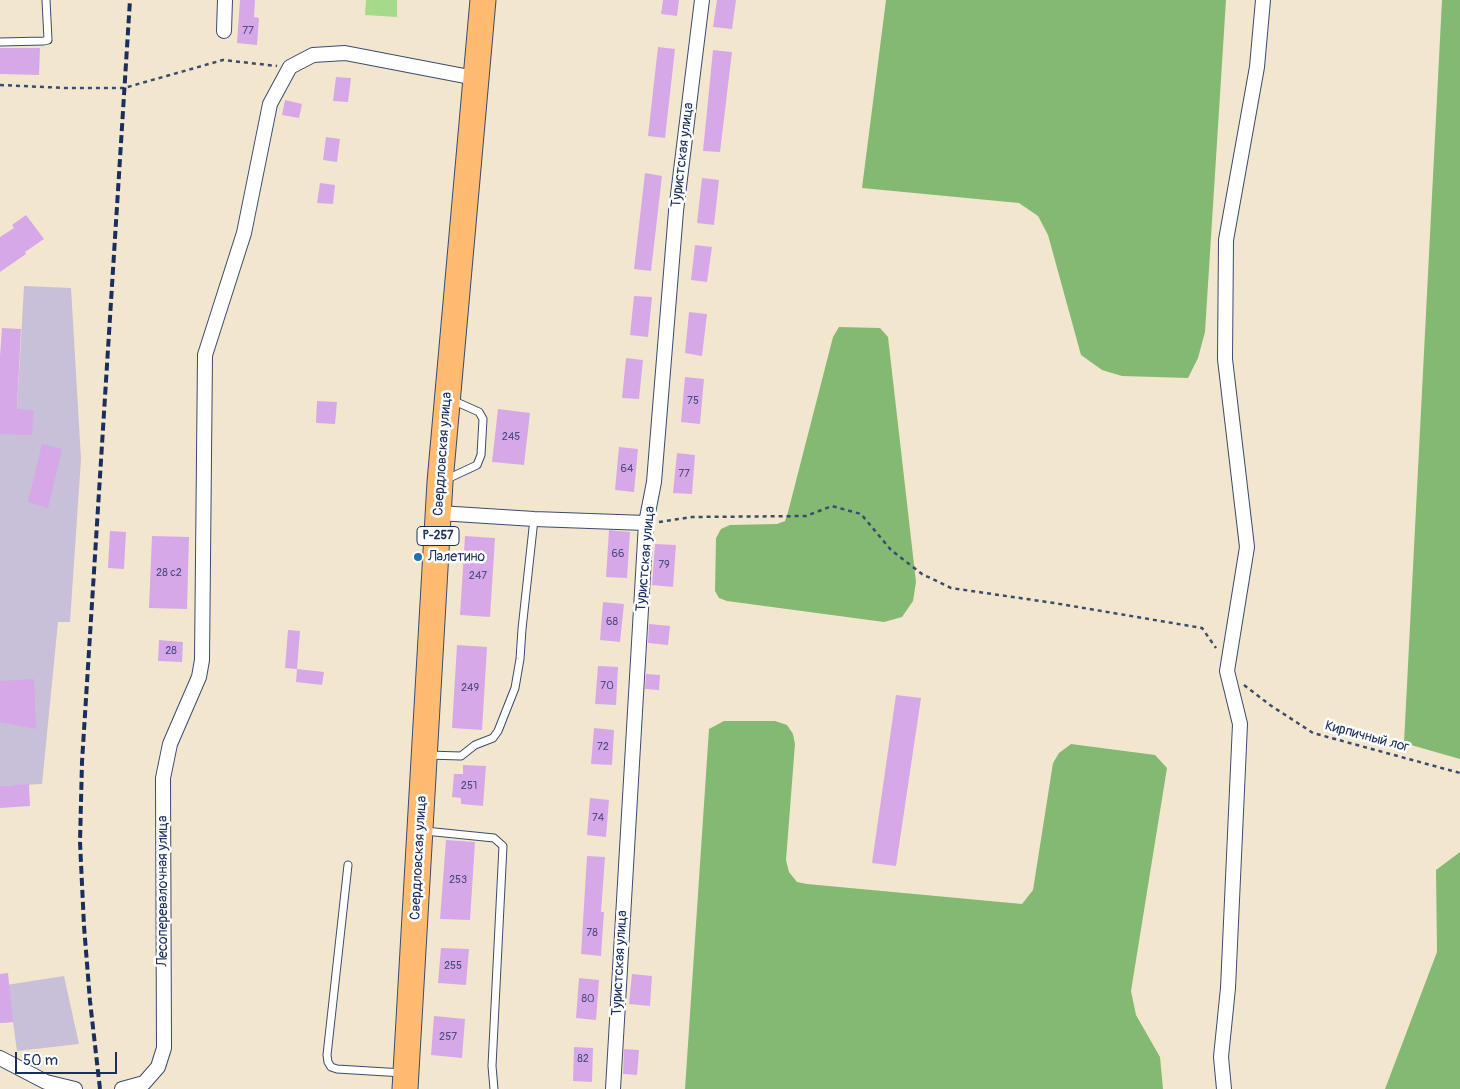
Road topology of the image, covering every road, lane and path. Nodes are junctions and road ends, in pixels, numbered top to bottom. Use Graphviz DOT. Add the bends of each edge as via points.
graph roads {
  1 [pos="46,0"];
  2 [pos="225,0"];
  3 [pos="483,0"];
  4 [pos="702,0"];
  5 [pos="1263,0"];
  6 [pos="224,31"];
  7 [pos="0,42"];
  8 [pos="290,68"];
  9 [pos="476,78"];
  10 [pos="0,85"];
  11 [pos="447,397"];
  12 [pos="440,482"];
  13 [pos="439,513"];
  14 [pos="534,519"];
  15 [pos="646,524"];
  16 [pos="1227,671"];
  17 [pos="425,754"];
  18 [pos="1460,773"];
  19 [pos="420,830"];
  20 [pos="348,865"];
  21 [pos="0,1058"];
  22 [pos="405,1081"];
  23 [pos="47,1086"];
  24 [pos="75,1089"];
  25 [pos="122,1089"];
  26 [pos="494,1089"];
  27 [pos="613,1089"];
  28 [pos="1224,1089"];
  1 -- 7 [label="lane" via="48,40"];
  2 -- 6 [label="street"];
  3 -- 9 [label="highway, Свердловская улица / Р-257"];
  4 -- 15 [label="street, Туристская улица" via="676,211 654,482"];
  5 -- 16 [label="street" via="1257,67 1226,240 1225,359 1247,547"];
  8 -- 9 [label="street" via="313,55 345,53"];
  8 -- 10 [label="path" via="223,60 124,88"];
  8 -- 25 [label="street, Лесоперевалочная улица" via="270,104 244,233 205,355 202,660 199,677 170,744 163,778 164,1048 158,1067 144,1082"];
  9 -- 11 [label="highway, Свердловская улица / Р-257"];
  11 -- 12 [label="highway, Свердловская улица / Р-257"];
  11 -- 12 [label="lane" via="479,412 483,419 481,455 477,465"];
  12 -- 13 [label="highway, Свердловская улица / Р-257"];
  13 -- 14 [label="street"];
  13 -- 17 [label="highway, Свердловская улица / Р-257"];
  14 -- 15 [label="street"];
  14 -- 17 [label="lane" via="520,660 515,688 498,731 493,738 475,745 461,756"];
  15 -- 16 [label="path" via="692,517 806,516 832,506 860,514 891,550 922,574 951,588 1202,628"];
  15 -- 27 [label="street, Туристская улица"];
  16 -- 18 [label="path, Кирпичный лог" via="1313,733"];
  16 -- 28 [label="street" via="1240,724 1228,988 1221,1057"];
  17 -- 19 [label="highway, Свердловская улица / Р-257"];
  19 -- 22 [label="highway, Свердловская улица / Р-257"];
  19 -- 26 [label="lane" via="494,838 503,846 492,1066"];
  20 -- 22 [label="lane" via="328,1062 337,1070"];
  21 -- 23 [label="street"];
  23 -- 24 [label="street"];
}
